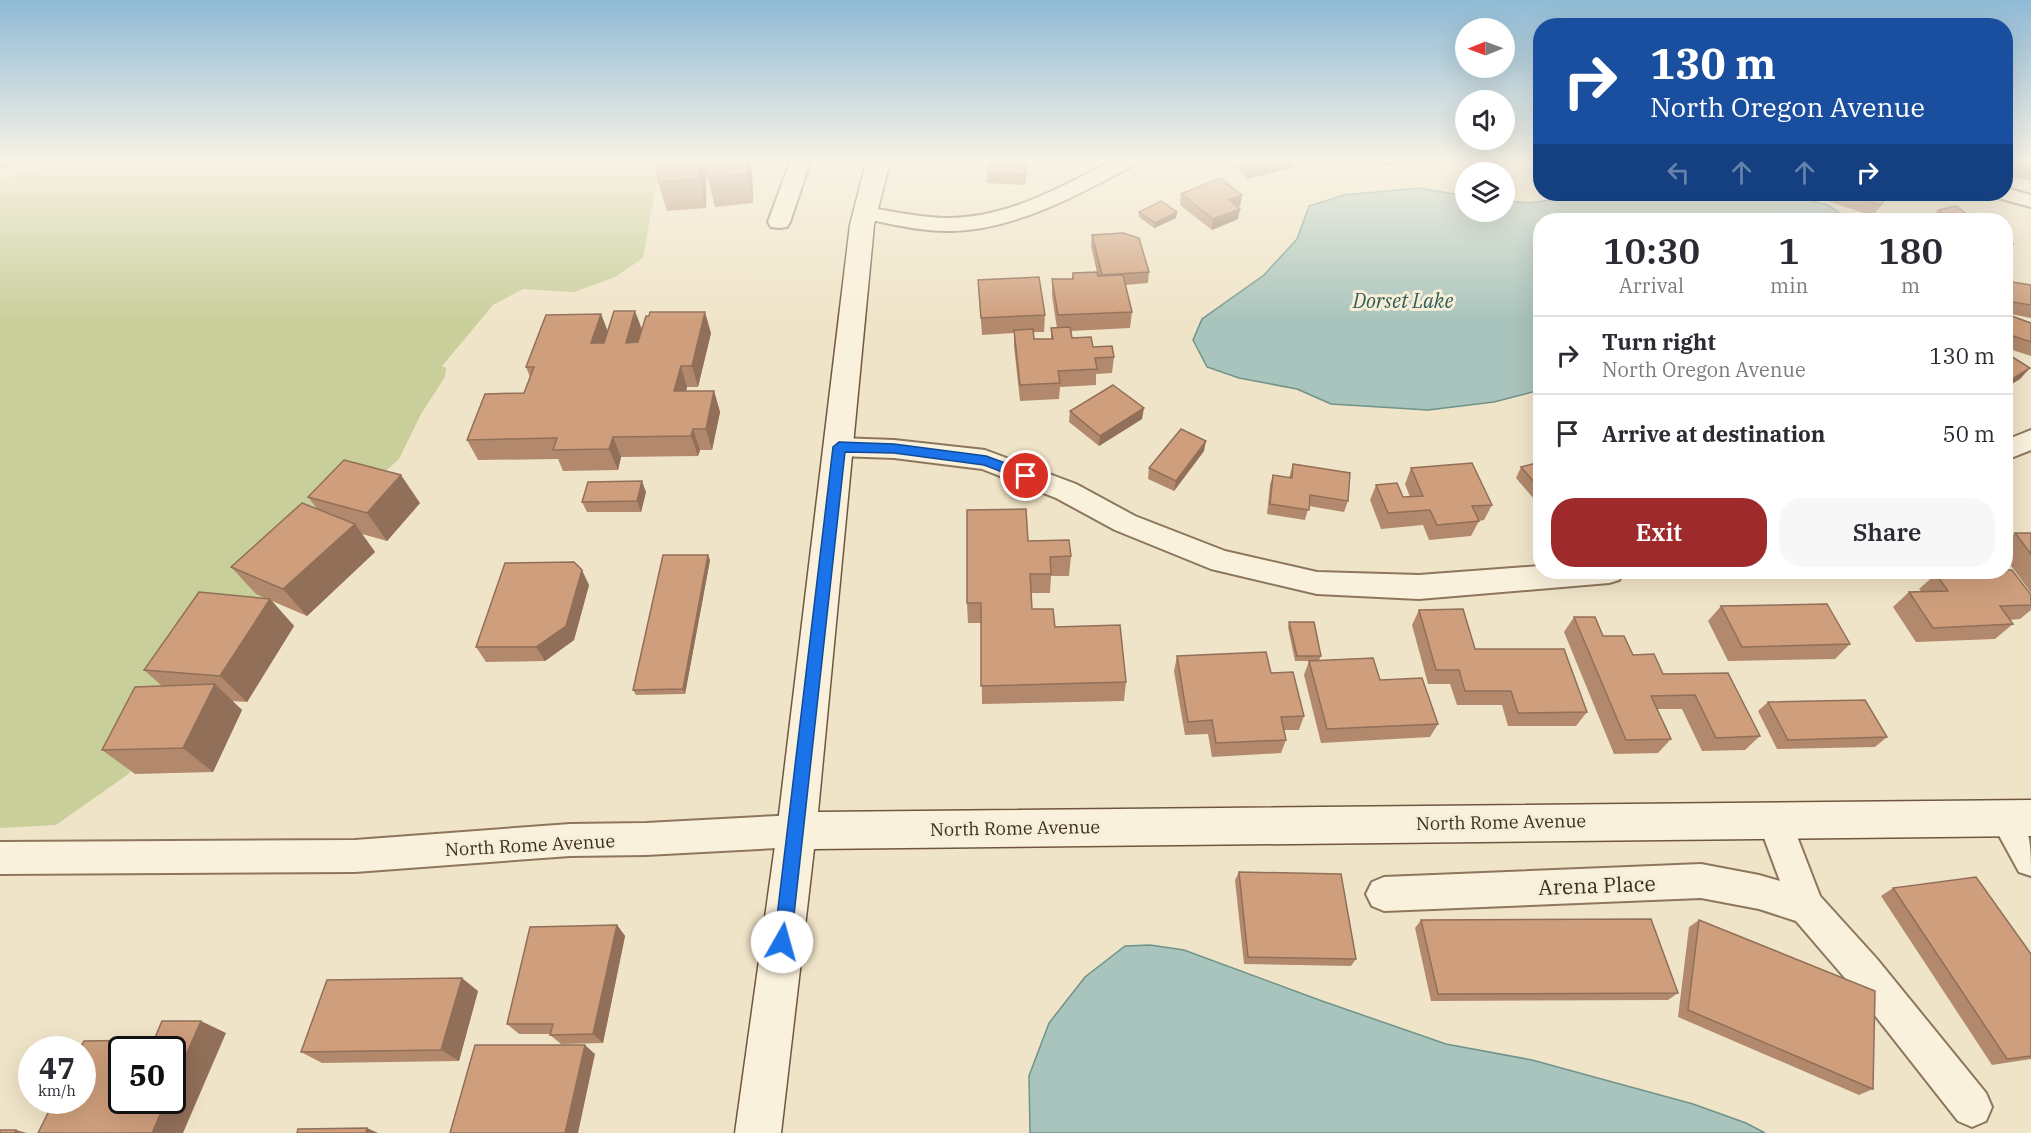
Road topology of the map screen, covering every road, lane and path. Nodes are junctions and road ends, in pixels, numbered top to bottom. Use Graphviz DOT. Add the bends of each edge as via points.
graph roads {
  1 [pos="781,215"];
  2 [pos="865,215"];
  3 [pos="876,215"];
  4 [pos="1012,215"];
  5 [pos="779,222"];
  6 [pos="2031,440"];
  7 [pos="839,447"];
  8 [pos="2013,448"];
  9 [pos="1533,578"];
  10 [pos="1774,819"];
  11 [pos="2019,819"];
  12 [pos="797,831"];
  13 [pos="0,858"];
  14 [pos="2031,860"];
  15 [pos="1384,894"];
  16 [pos="1807,907"];
  17 [pos="1972,1107"];
  18 [pos="758,1133"];
  1 -- 5 [label="street"];
  2 -- 7 [label="main road"];
  3 -- 4 [label="street" via="960,224"];
  6 -- 8 [label="street"];
  7 -- 9 [label="street" via="986,460 1066,491 1125,523 1221,561 1317,583 1419,587"];
  7 -- 12 [label="main road"];
  10 -- 11 [label="main road, North Rome Avenue"];
  10 -- 12 [label="main road, North Rome Avenue"];
  10 -- 16 [label="street"];
  11 -- 14 [label="street"];
  12 -- 13 [label="street, North Rome Avenue" via="570,840 355,855"];
  12 -- 18 [label="main road"];
  15 -- 16 [label="street, Arena Place" via="1701,881"];
  16 -- 17 [label="street"];
}
